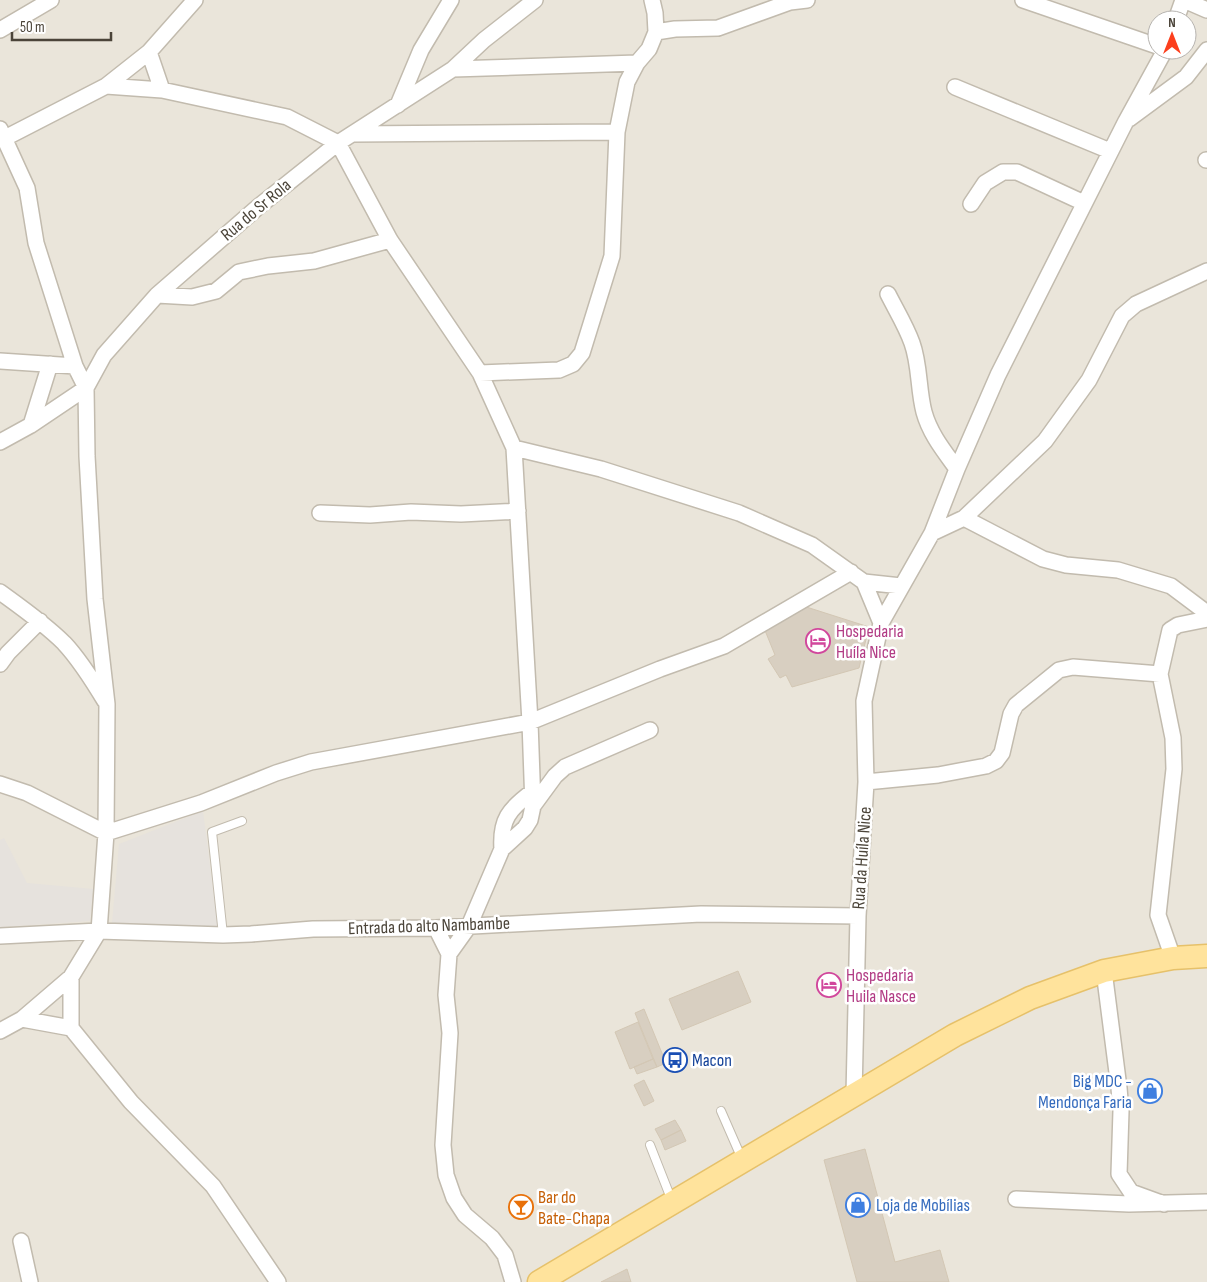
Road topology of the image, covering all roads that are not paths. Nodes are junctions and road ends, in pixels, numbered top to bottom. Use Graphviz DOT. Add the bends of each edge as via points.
graph roads {
  1 [pos="51,0"];
  2 [pos="195,0"];
  3 [pos="451,0"];
  4 [pos="534,0"];
  5 [pos="652,0"];
  6 [pos="806,0"];
  7 [pos="1023,0"];
  8 [pos="1184,0"];
  9 [pos="790,1"];
  10 [pos="1207,10"];
  11 [pos="0,30"];
  12 [pos="656,32"];
  13 [pos="1147,43"];
  14 [pos="1207,50"];
  15 [pos="149,52"];
  16 [pos="1159,60"];
  17 [pos="637,63"];
  18 [pos="452,68"];
  19 [pos="106,86"];
  20 [pos="955,87"];
  21 [pos="162,90"];
  22 [pos="398,106"];
  23 [pos="1126,121"];
  24 [pos="617,132"];
  25 [pos="2,134"];
  26 [pos="352,134"];
  27 [pos="338,143"];
  28 [pos="1110,151"];
  29 [pos="1084,203"];
  30 [pos="971,204"];
  31 [pos="390,240"];
  32 [pos="1207,272"];
  33 [pos="888,294"];
  34 [pos="157,295"];
  35 [pos="0,361"];
  36 [pos="50,364"];
  37 [pos="75,366"];
  38 [pos="480,373"];
  39 [pos="86,388"];
  40 [pos="31,425"];
  41 [pos="0,442"];
  42 [pos="514,448"];
  43 [pos="957,469"];
  44 [pos="518,511"];
  45 [pos="320,513"];
  46 [pos="964,518"];
  47 [pos="932,533"];
  48 [pos="851,572"];
  49 [pos="864,582"];
  50 [pos="901,586"];
  51 [pos="0,592"];
  52 [pos="1207,613"];
  53 [pos="1207,620"];
  54 [pos="40,622"];
  55 [pos="881,623"];
  56 [pos="0,664"];
  57 [pos="1160,674"];
  58 [pos="107,704"];
  59 [pos="530,722"];
  60 [pos="650,730"];
  61 [pos="866,782"];
  62 [pos="0,784"];
  63 [pos="532,799"];
  64 [pos="242,820"];
  65 [pos="106,833"];
  66 [pos="502,849"];
  67 [pos="858,916"];
  68 [pos="469,926"];
  69 [pos="436,928"];
  70 [pos="99,931"];
  71 [pos="223,935"];
  72 [pos="0,936"];
  73 [pos="449,954"];
  74 [pos="1207,956"];
  75 [pos="1173,958"];
  76 [pos="1104,971"];
  77 [pos="71,977"];
  78 [pos="22,1019"];
  79 [pos="71,1028"];
  80 [pos="0,1031"];
  81 [pos="854,1095"];
  82 [pos="721,1111"];
  83 [pos="650,1145"];
  84 [pos="743,1160"];
  85 [pos="1016,1199"];
  86 [pos="673,1202"];
  87 [pos="1207,1202"];
  88 [pos="1164,1204"];
  89 [pos="21,1241"];
  90 [pos="30,1282"];
  91 [pos="278,1282"];
  92 [pos="513,1282"];
  93 [pos="539,1282"];
  1 -- 11 [label="street"];
  2 -- 15 [label="street"];
  3 -- 22 [label="street" via="421,50"];
  4 -- 18 [label="street, Rua do Sr Rola"];
  5 -- 12 [label="street"];
  6 -- 9 [label="street"];
  7 -- 13 [label="street"];
  8 -- 10 [label="street"];
  9 -- 12 [label="street" via="718,28"];
  12 -- 17 [label="street" via="649,49"];
  14 -- 23 [label="street" via="1186,77"];
  15 -- 19 [label="street"];
  15 -- 21 [label="street"];
  16 -- 23 [label="street, Rua da Huíla Nice"];
  17 -- 18 [label="street"];
  17 -- 24 [label="street" via="626,82"];
  18 -- 22 [label="street, Rua do Sr Rola"];
  19 -- 21 [label="street"];
  19 -- 25 [label="street"];
  20 -- 28 [label="street"];
  21 -- 27 [label="street" via="287,117"];
  22 -- 26 [label="street, Rua do Sr Rola"];
  23 -- 28 [label="street, Rua da Huíla Nice"];
  24 -- 26 [label="street"];
  24 -- 38 [label="street" via="612,256 582,353 573,364 559,370"];
  25 -- 37 [label="street" via="27,188 36,243"];
  26 -- 27 [label="street, Rua do Sr Rola"];
  27 -- 31 [label="street"];
  27 -- 34 [label="street, Rua do Sr Rola"];
  28 -- 29 [label="street, Rua da Huíla Nice"];
  29 -- 30 [label="street" via="1017,172 1003,172 985,183"];
  29 -- 43 [label="street, Rua da Huíla Nice" via="998,375"];
  31 -- 34 [label="street" via="314,261 239,272 216,291 192,297"];
  31 -- 38 [label="street"];
  32 -- 46 [label="street" via="1136,304 1122,316 1089,380 1045,441"];
  33 -- 43 [label="street" via="912,344 929,426"];
  34 -- 39 [label="street, Rua do Sr Rola" via="104,355"];
  35 -- 36 [label="street"];
  36 -- 37 [label="street"];
  36 -- 40 [label="street"];
  37 -- 39 [label="street"];
  38 -- 42 [label="street"];
  39 -- 40 [label="street, Rua do Sr Rola"];
  39 -- 58 [label="street" via="95,599"];
  40 -- 41 [label="street, Rua do Sr Rola"];
  42 -- 44 [label="street"];
  42 -- 48 [label="street" via="601,469 740,513 812,545"];
  43 -- 47 [label="street, Rua da Huíla Nice"];
  44 -- 45 [label="street" via="370,515"];
  44 -- 59 [label="street"];
  46 -- 47 [label="street"];
  46 -- 52 [label="street" via="1043,559 1066,566 1118,570 1171,586"];
  47 -- 50 [label="street, Rua da Huíla Nice"];
  48 -- 49 [label="street"];
  48 -- 59 [label="street" via="724,646 660,668"];
  49 -- 50 [label="street"];
  49 -- 55 [label="street"];
  50 -- 55 [label="street, Rua da Huíla Nice"];
  51 -- 54 [label="street"];
  53 -- 57 [label="street" via="1178,625 1170,630"];
  54 -- 56 [label="street"];
  54 -- 58 [label="street" via="64,644"];
  55 -- 61 [label="street, Rua da Huíla Nice" via="864,701"];
  57 -- 61 [label="street" via="1073,667 1059,670 1016,705 1002,753 996,761 986,766 938,775"];
  57 -- 75 [label="street" via="1173,738 1174,769 1158,916"];
  58 -- 65 [label="street"];
  59 -- 63 [label="street"];
  59 -- 65 [label="street" via="311,762 201,804"];
  60 -- 63 [label="street" via="566,767"];
  61 -- 67 [label="street, Rua da Huíla Nice"];
  62 -- 65 [label="street" via="27,792"];
  63 -- 66 [label="street" via="530,820"];
  63 -- 66 [label="street" via="518,803 507,815 501,835"];
  64 -- 71 [label="lane" via="212,832"];
  65 -- 70 [label="street"];
  66 -- 68 [label="street"];
  67 -- 68 [label="street, Entrada do alto Nambambe" via="701,914"];
  67 -- 81 [label="street, Rua da Huíla Nice"];
  68 -- 69 [label="street, Entrada do alto Nambambe"];
  68 -- 73 [label="street"];
  69 -- 71 [label="street, Entrada do alto Nambambe" via="312,929"];
  69 -- 73 [label="street"];
  70 -- 71 [label="street, Entrada do alto Nambambe"];
  70 -- 72 [label="street, Entrada do alto Nambambe"];
  70 -- 77 [label="street"];
  73 -- 92 [label="street" via="446,995 450,1033 443,1145 446,1175 454,1198 466,1215 492,1238 505,1255"];
  74 -- 75 [label="main road"];
  75 -- 76 [label="main road"];
  76 -- 81 [label="main road" via="1030,998 955,1035"];
  76 -- 88 [label="street" via="1119,1088 1119,1174 1131,1192"];
  77 -- 78 [label="street"];
  77 -- 79 [label="street"];
  78 -- 79 [label="street"];
  78 -- 80 [label="street"];
  79 -- 91 [label="street" via="131,1102 213,1186"];
  81 -- 84 [label="main road"];
  82 -- 84 [label="lane"];
  83 -- 86 [label="lane"];
  84 -- 86 [label="main road"];
  85 -- 88 [label="street"];
  86 -- 93 [label="main road"];
  87 -- 88 [label="street"];
  89 -- 90 [label="street"];
}
